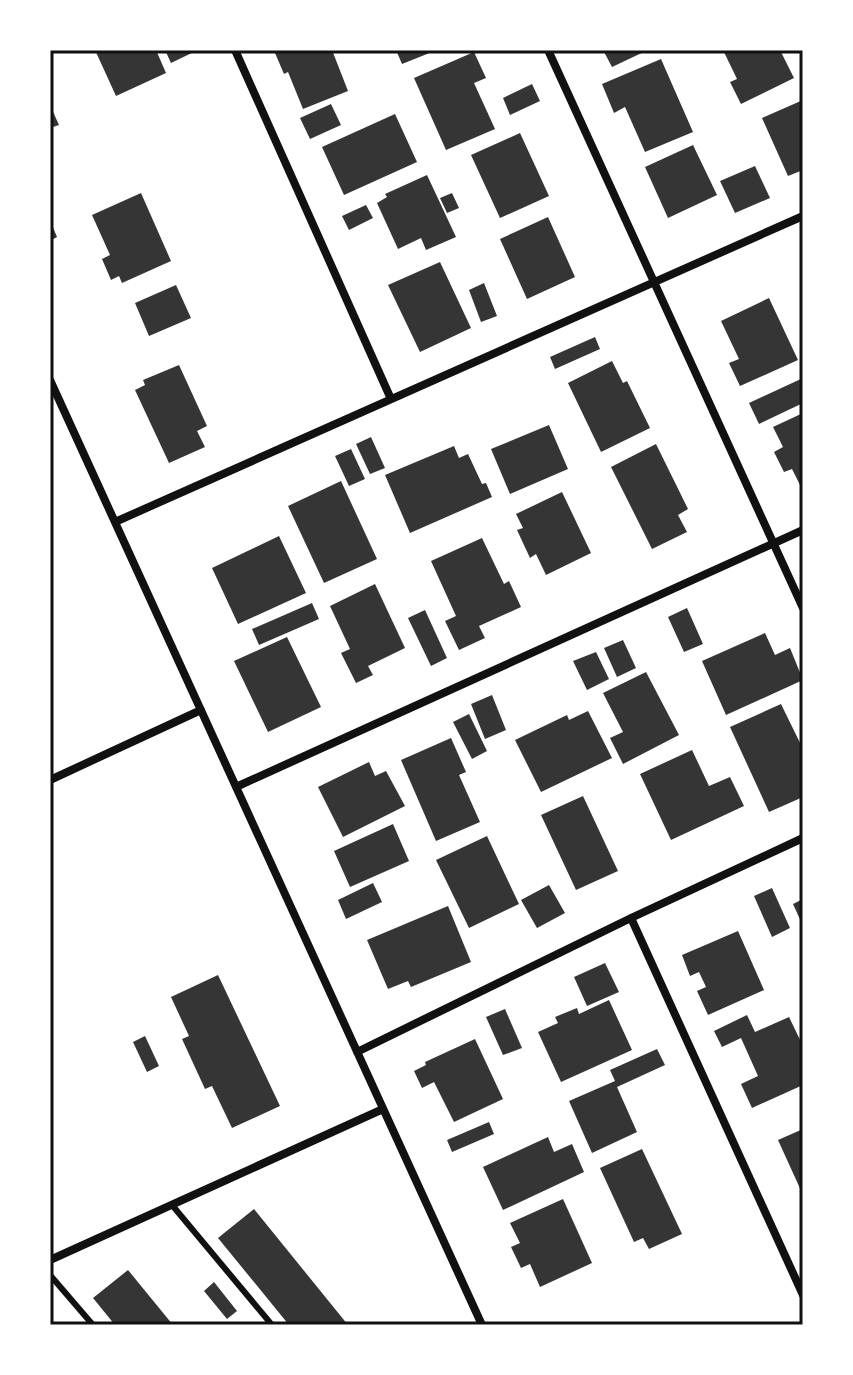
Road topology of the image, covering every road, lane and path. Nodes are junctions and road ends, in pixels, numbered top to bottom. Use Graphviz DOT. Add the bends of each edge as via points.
graph roads {
  1 [pos="235,50"];
  2 [pos="548,50"];
  3 [pos="803,216"];
  4 [pos="654,283"];
  5 [pos="50,380"];
  6 [pos="391,399"];
  7 [pos="115,522"];
  8 [pos="803,530"];
  9 [pos="773,544"];
  10 [pos="803,608"];
  11 [pos="201,710"];
  12 [pos="50,780"];
  13 [pos="236,787"];
  14 [pos="803,838"];
  15 [pos="631,918"];
  16 [pos="357,1052"];
  17 [pos="383,1109"];
  18 [pos="172,1205"];
  19 [pos="50,1260"];
  20 [pos="50,1275"];
  21 [pos="803,1295"];
  22 [pos="93,1325"];
  23 [pos="272,1325"];
  24 [pos="482,1325"];
  1 -- 6 [label="street"];
  2 -- 4 [label="street"];
  3 -- 4 [label="street"];
  4 -- 6 [label="street"];
  4 -- 9 [label="street"];
  5 -- 7 [label="street"];
  6 -- 7 [label="street"];
  7 -- 11 [label="street"];
  8 -- 9 [label="street"];
  9 -- 10 [label="street"];
  9 -- 13 [label="street"];
  11 -- 12 [label="street"];
  11 -- 13 [label="street"];
  13 -- 16 [label="street"];
  14 -- 15 [label="street"];
  15 -- 16 [label="street"];
  15 -- 21 [label="street"];
  16 -- 17 [label="street"];
  17 -- 18 [label="street"];
  17 -- 24 [label="street"];
  18 -- 19 [label="street"];
  18 -- 23 [label="lane"];
  20 -- 22 [label="lane"];
}
